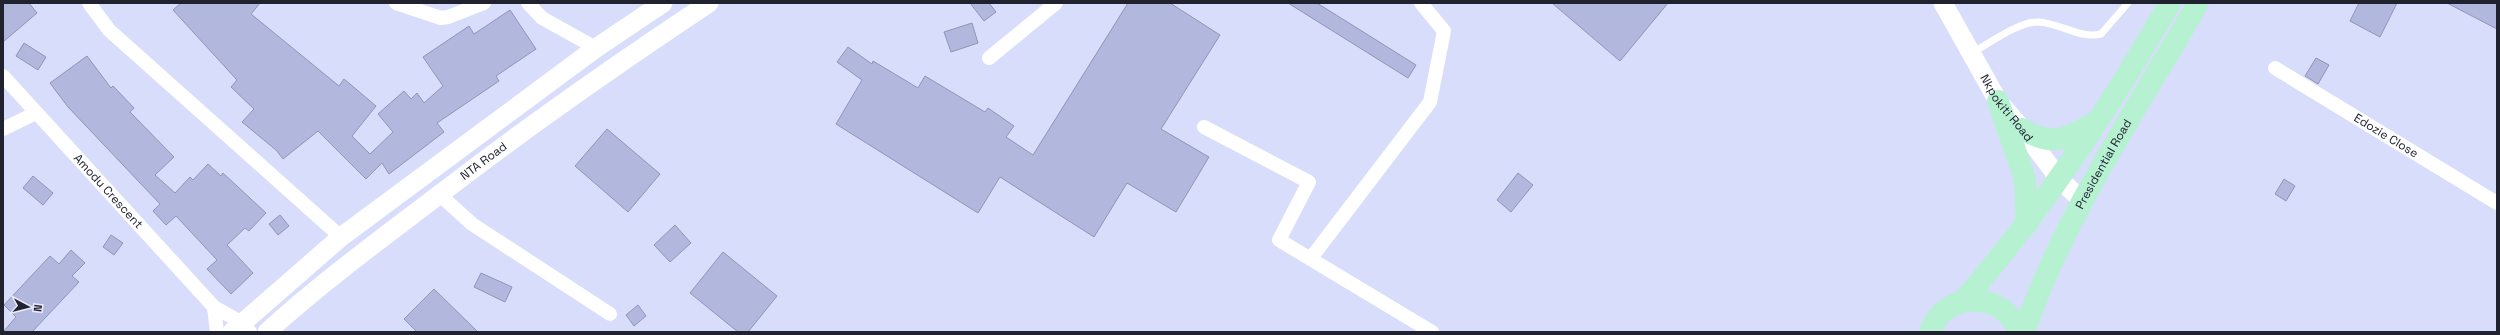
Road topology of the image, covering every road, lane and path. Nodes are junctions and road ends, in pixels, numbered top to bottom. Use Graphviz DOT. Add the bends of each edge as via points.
graph roads {
  1 [pos="89,3"];
  2 [pos="396,3"];
  3 [pos="484,3"];
  4 [pos="528,3"];
  5 [pos="663,3"];
  6 [pos="709,3"];
  7 [pos="1056,3"];
  8 [pos="1421,3"];
  9 [pos="1943,3"];
  10 [pos="2128,3"];
  11 [pos="2170,3"];
  12 [pos="2198,3"];
  13 [pos="596,48"];
  14 [pos="1972,54"];
  15 [pos="989,58"];
  16 [pos="2275,68"];
  17 [pos="3,76"];
  18 [pos="1998,101"];
  19 [pos="36,113"];
  20 [pos="2095,123"];
  21 [pos="1204,126"];
  22 [pos="3,129"];
  23 [pos="2022,129"];
  24 [pos="2060,180"];
  25 [pos="439,194"];
  26 [pos="2084,202"];
  27 [pos="2497,203"];
  28 [pos="2027,224"];
  29 [pos="340,237"];
  30 [pos="1311,258"];
  31 [pos="1963,301"];
  32 [pos="214,307"];
  33 [pos="610,314"];
  34 [pos="241,329"];
  35 [pos="217,332"];
  36 [pos="267,332"];
  37 [pos="1432,332"];
  38 [pos="1930,332"];
  39 [pos="2019,332"];
  40 [pos="2024,332"];
  1 -- 29 [label="street" via="109,30"];
  2 -- 3 [label="street" via="441,18"];
  4 -- 13 [label="street" via="542,18"];
  5 -- 13 [label="main road, NTA Road"];
  6 -- 25 [label="main road, NTA Road" via="485,159"];
  7 -- 15 [label="street"];
  8 -- 30 [label="street" via="1444,31 1430,102"];
  9 -- 14 [label="main road, Nkpokiti Road"];
  10 -- 14 [label="lane" via="2101,34 2085,35 2037,22 2024,25"];
  11 -- 20 [label="main road"];
  12 -- 26 [label="main road, Presidential Road" via="2100,169"];
  13 -- 29 [label="main road, NTA Road"];
  14 -- 18 [label="main road, Nkpokiti Road"];
  16 -- 27 [label="street, Edozie Close"];
  17 -- 19 [label="street, Amodu Crescent"];
  18 -- 23 [label="main road, Nkpokiti Road"];
  18 -- 28 [label="main road" via="2025,179"];
  19 -- 22 [label="street"];
  19 -- 32 [label="street, Amodu Crescent"];
  20 -- 23 [label="main road" via="2058,140 2037,138"];
  20 -- 24 [label="main road"];
  21 -- 30 [label="street" via="1309,182 1279,240"];
  23 -- 24 [label="main road, Nkpokiti Road"];
  24 -- 26 [label="main road, Nkpokiti Road"];
  24 -- 28 [label="main road"];
  25 -- 33 [label="street" via="472,224"];
  25 -- 36 [label="main road, NTA Road" via="309,294"];
  26 -- 40 [label="main road, Presidential Road" via="2034,302"];
  28 -- 31 [label="main road"];
  29 -- 34 [label="main road, NTA Road"];
  30 -- 37 [label="street"];
  31 -- 38 [label="main road" via="1950,306 1940,315"];
  31 -- 39 [label="main road" via="1993,303 2006,312"];
  32 -- 34 [label="street, Amodu Crescent"];
  32 -- 35 [label="street"];
}
